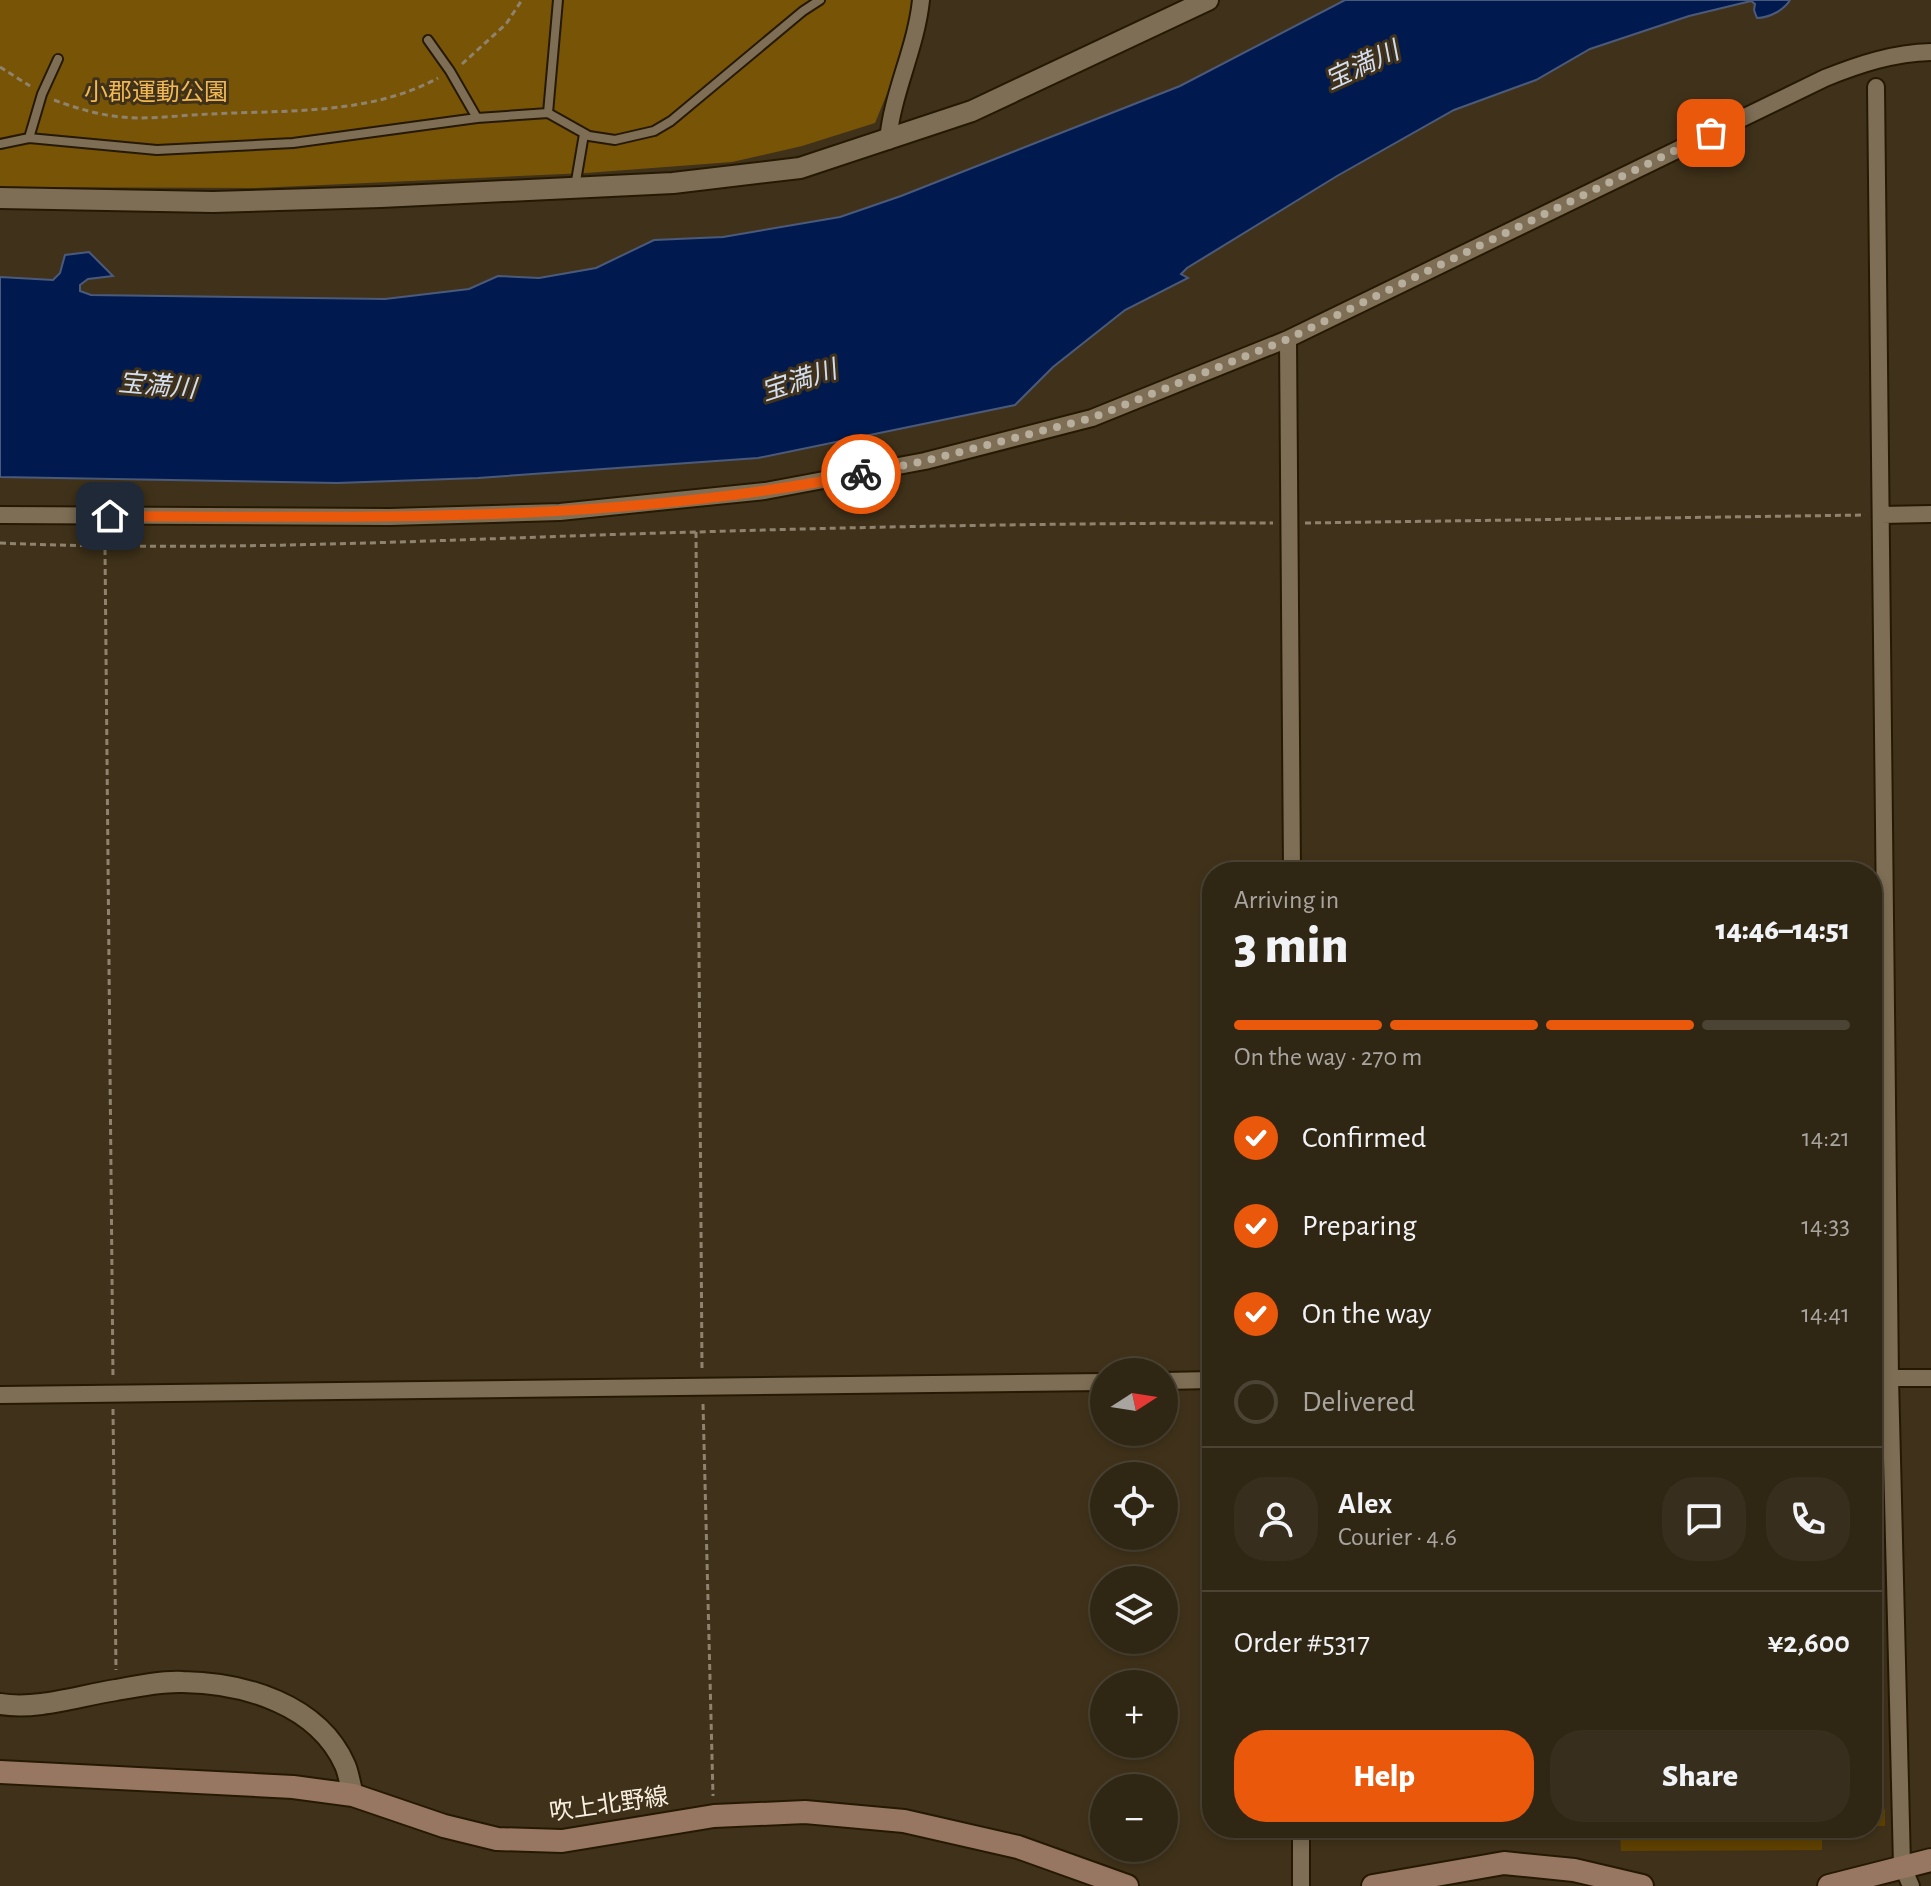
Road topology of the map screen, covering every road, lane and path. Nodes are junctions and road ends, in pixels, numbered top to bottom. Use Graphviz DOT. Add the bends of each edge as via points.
graph roads {
  1 [pos="522,0"];
  2 [pos="558,0"];
  3 [pos="820,0"];
  4 [pos="921,0"];
  5 [pos="1208,0"];
  6 [pos="428,40"];
  7 [pos="1931,52"];
  8 [pos="58,59"];
  9 [pos="0,67"];
  10 [pos="450,71"];
  11 [pos="1876,87"];
  12 [pos="42,94"];
  13 [pos="548,113"];
  14 [pos="477,118"];
  15 [pos="584,134"];
  16 [pos="29,138"];
  17 [pos="888,141"];
  18 [pos="0,144"];
  19 [pos="575,187"];
  20 [pos="0,198"];
  21 [pos="1288,339"];
  22 [pos="1931,514"];
  23 [pos="0,515"];
  24 [pos="1881,515"];
  25 [pos="1288,523"];
  26 [pos="696,532"];
  27 [pos="0,543"];
  28 [pos="105,548"];
  29 [pos="1292,862"];
  30 [pos="1882,1378"];
  31 [pos="1890,1378"];
  32 [pos="1931,1378"];
  33 [pos="1202,1380"];
  34 [pos="1178,1381"];
  35 [pos="1090,1382"];
  36 [pos="703,1387"];
  37 [pos="0,1395"];
  38 [pos="113,1395"];
  39 [pos="117,1689"];
  40 [pos="0,1704"];
  41 [pos="0,1772"];
  42 [pos="353,1795"];
  43 [pos="714,1816"];
  44 [pos="1301,1838"];
  45 [pos="1931,1860"];
  46 [pos="1907,1876"];
  47 [pos="1597,1880"];
  48 [pos="1127,1886"];
  49 [pos="1301,1886"];
  50 [pos="1373,1886"];
  51 [pos="1642,1886"];
  52 [pos="1829,1886"];
  1 -- 10 [label="path" via="488,42"];
  2 -- 13 [label="lane"];
  3 -- 15 [label="lane" via="654,131 615,140"];
  4 -- 17 [label="street"];
  5 -- 17 [label="street" via="972,111"];
  6 -- 10 [label="lane"];
  7 -- 21 [label="street" via="1864,63 1825,78"];
  8 -- 12 [label="lane"];
  9 -- 12 [label="path"];
  10 -- 12 [label="path" via="401,96 355,105 181,115 116,117 79,110"];
  10 -- 14 [label="lane"];
  11 -- 24 [label="street"];
  12 -- 16 [label="lane"];
  13 -- 14 [label="lane"];
  13 -- 15 [label="lane"];
  14 -- 16 [label="lane" via="293,143 157,150"];
  15 -- 19 [label="lane"];
  16 -- 18 [label="lane"];
  17 -- 19 [label="street" via="800,168 731,178"];
  19 -- 20 [label="street" via="213,202"];
  21 -- 23 [label="street" via="1092,418 925,461 765,491 545,513"];
  21 -- 25 [label="street"];
  22 -- 24 [label="street"];
  24 -- 25 [label="path"];
  24 -- 31 [label="street"];
  25 -- 26 [label="path"];
  25 -- 29 [label="street"];
  26 -- 28 [label="path"];
  26 -- 36 [label="path"];
  27 -- 28 [label="path"];
  28 -- 38 [label="path"];
  30 -- 31 [label="street"];
  31 -- 32 [label="street"];
  31 -- 46 [label="street"];
  33 -- 34 [label="street"];
  35 -- 36 [label="street"];
  36 -- 38 [label="street"];
  36 -- 43 [label="path"];
  37 -- 38 [label="street"];
  38 -- 39 [label="path"];
  39 -- 40 [label="street" via="55,1702"];
  39 -- 42 [label="street" via="183,1681 249,1690 285,1704 329,1742 344,1764"];
  41 -- 42 [label="main road, 吹上北野線" via="293,1787"];
  42 -- 43 [label="main road, 吹上北野線" via="497,1839 562,1841"];
  43 -- 48 [label="main road, 吹上北野線" via="805,1812 904,1821 1018,1847"];
  44 -- 49 [label="street"];
  45 -- 46 [label="main road"];
  46 -- 52 [label="main road"];
  47 -- 50 [label="main road" via="1535,1864 1504,1863"];
  47 -- 51 [label="main road"];
}
